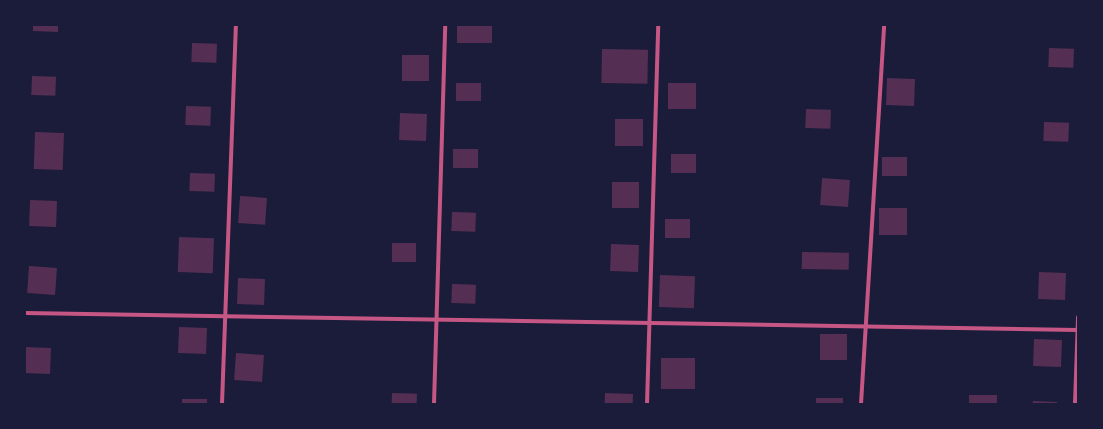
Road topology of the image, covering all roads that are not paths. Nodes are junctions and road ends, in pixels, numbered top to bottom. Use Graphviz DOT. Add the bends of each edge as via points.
graph roads {
  1 [pos="236,25"];
  2 [pos="445,25"];
  3 [pos="658,25"];
  4 [pos="884,25"];
  5 [pos="25,313"];
  6 [pos="224,316"];
  7 [pos="1078,317"];
  8 [pos="436,320"];
  9 [pos="649,323"];
  10 [pos="863,323"];
  11 [pos="1078,330"];
  12 [pos="222,404"];
  13 [pos="434,404"];
  14 [pos="647,404"];
  15 [pos="861,404"];
  16 [pos="1075,404"];
  1 -- 6 [label="lane"];
  2 -- 8 [label="lane"];
  3 -- 9 [label="lane"];
  4 -- 10 [label="lane"];
  5 -- 6 [label="lane"];
  6 -- 8 [label="lane"];
  6 -- 12 [label="lane"];
  7 -- 11 [label="lane"];
  8 -- 9 [label="lane"];
  8 -- 13 [label="lane"];
  9 -- 10 [label="lane"];
  9 -- 14 [label="lane"];
  10 -- 11 [label="lane"];
  10 -- 15 [label="lane"];
  11 -- 16 [label="lane"];
}
